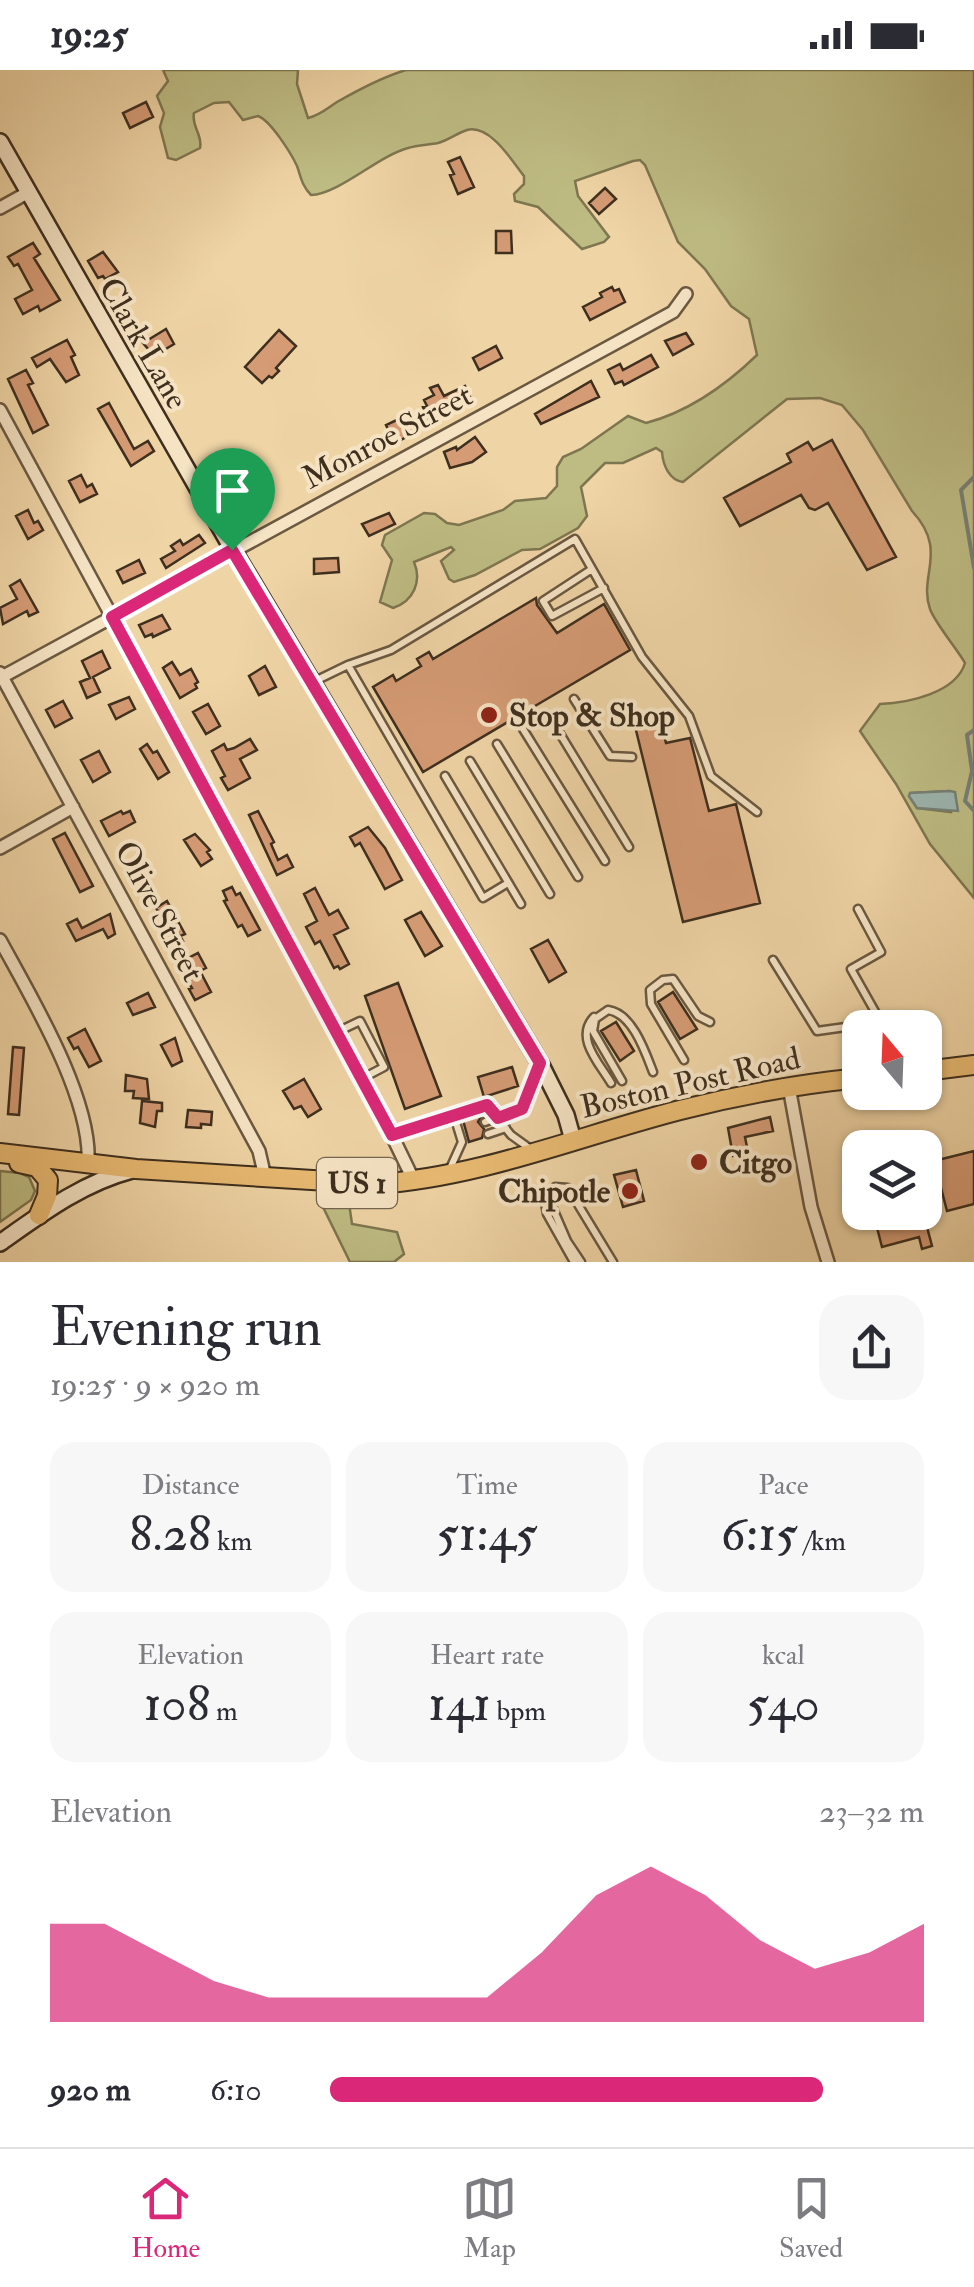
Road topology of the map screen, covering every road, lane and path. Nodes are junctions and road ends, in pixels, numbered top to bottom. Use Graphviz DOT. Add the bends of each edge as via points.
graph roads {
  1 [pos="0,142"];
  2 [pos="27,193"];
  3 [pos="0,208"];
  4 [pos="686,294"];
  5 [pos="0,410"];
  6 [pos="232,550"];
  7 [pos="592,569"];
  8 [pos="604,588"];
  9 [pos="112,617"];
  10 [pos="348,665"];
  11 [pos="1,675"];
  12 [pos="312,682"];
  13 [pos="574,698"];
  14 [pos="548,714"];
  15 [pos="522,730"];
  16 [pos="497,744"];
  17 [pos="632,758"];
  18 [pos="470,761"];
  19 [pos="444,776"];
  20 [pos="73,807"];
  21 [pos="757,812"];
  22 [pos="629,847"];
  23 [pos="0,848"];
  24 [pos="605,861"];
  25 [pos="578,877"];
  26 [pos="508,883"];
  27 [pos="550,894"];
  28 [pos="521,904"];
  29 [pos="858,909"];
  30 [pos="0,940"];
  31 [pos="774,960"];
  32 [pos="604,1012"];
  33 [pos="710,1022"];
  34 [pos="337,1032"];
  35 [pos="684,1060"];
  36 [pos="540,1063"];
  37 [pos="974,1064"];
  38 [pos="942,1069"];
  39 [pos="653,1072"];
  40 [pos="362,1079"];
  41 [pos="842,1080"];
  42 [pos="622,1081"];
  43 [pos="612,1084"];
  44 [pos="789,1087"];
  45 [pos="454,1116"];
  46 [pos="498,1118"];
  47 [pos="485,1122"];
  48 [pos="506,1128"];
  49 [pos="488,1134"];
  50 [pos="392,1135"];
  51 [pos="573,1140"];
  52 [pos="534,1152"];
  53 [pos="0,1155"];
  54 [pos="88,1163"];
  55 [pos="136,1169"];
  56 [pos="446,1175"];
  57 [pos="265,1177"];
  58 [pos="414,1181"];
  59 [pos="39,1216"];
  60 [pos="0,1243"];
  61 [pos="577,1262"];
  62 [pos="613,1262"];
  63 [pos="828,1262"];
  1 -- 2 [label="main road, Clark Lane"];
  2 -- 3 [label="street"];
  2 -- 6 [label="main road, Clark Lane"];
  4 -- 6 [label="street, Monroe Street" via="673,312"];
  5 -- 9 [label="street"];
  6 -- 9 [label="street, Monroe Street"];
  6 -- 12 [label="main road, Clark Lane"];
  7 -- 8 [label="lane"];
  7 -- 8 [label="lane" via="543,601 552,616"];
  7 -- 10 [label="lane" via="575,540 391,650"];
  8 -- 21 [label="lane" via="642,657 689,716 711,776"];
  9 -- 11 [label="street, Monroe Street"];
  9 -- 34 [label="street"];
  10 -- 12 [label="lane"];
  10 -- 26 [label="lane" via="483,898"];
  11 -- 20 [label="street, Olive Street"];
  12 -- 36 [label="main road, Clark Lane"];
  13 -- 17 [label="lane" via="610,756"];
  14 -- 22 [label="lane"];
  15 -- 24 [label="lane"];
  16 -- 25 [label="lane"];
  18 -- 27 [label="lane"];
  19 -- 26 [label="lane"];
  20 -- 23 [label="street"];
  20 -- 57 [label="street, Olive Street" via="259,1152"];
  26 -- 28 [label="lane"];
  29 -- 31 [label="lane" via="881,952 851,969 878,1017 867,1024 816,1030"];
  30 -- 54 [label="street" via="52,1034 79,1108"];
  32 -- 39 [label="lane" via="626,1020"];
  32 -- 42 [label="lane" via="592,1032"];
  32 -- 43 [label="lane" via="590,1020 586,1038"];
  33 -- 35 [label="lane" via="698,1016 673,979 652,986 649,1001"];
  34 -- 40 [label="street"];
  34 -- 40 [label="lane" via="360,1021 384,1068"];
  36 -- 46 [label="lane" via="522,1109"];
  36 -- 51 [label="main road, Clark Lane"];
  37 -- 38 [label="main road"];
  40 -- 50 [label="street"];
  41 -- 44 [label="main road, Boston Post Road / US 1"];
  44 -- 51 [label="main road, Boston Post Road / US 1"];
  44 -- 63 [label="street" via="810,1206"];
  45 -- 46 [label="lane" via="487,1105"];
  45 -- 50 [label="lane"];
  45 -- 56 [label="lane" via="464,1141"];
  46 -- 47 [label="lane"];
  46 -- 48 [label="lane"];
  48 -- 49 [label="lane"];
  48 -- 52 [label="lane"];
  50 -- 58 [label="street"];
  51 -- 52 [label="main road, Boston Post Road / US 1"];
  52 -- 56 [label="main road, Boston Post Road / US 1"];
  53 -- 54 [label="main road, Boston Post Road / US 1"];
  53 -- 59 [label="main road" via="46,1174 48,1196"];
  54 -- 55 [label="main road, Boston Post Road / US 1"];
  55 -- 57 [label="main road, Boston Post Road / US 1"];
  55 -- 59 [label="main road" via="93,1184"];
  56 -- 58 [label="main road, Boston Post Road / US 1"];
  57 -- 58 [label="main road, Boston Post Road / US 1"];
  59 -- 60 [label="main road"];
  61 -- 62 [label="lane" via="545,1203 556,1187 570,1190"];
}
